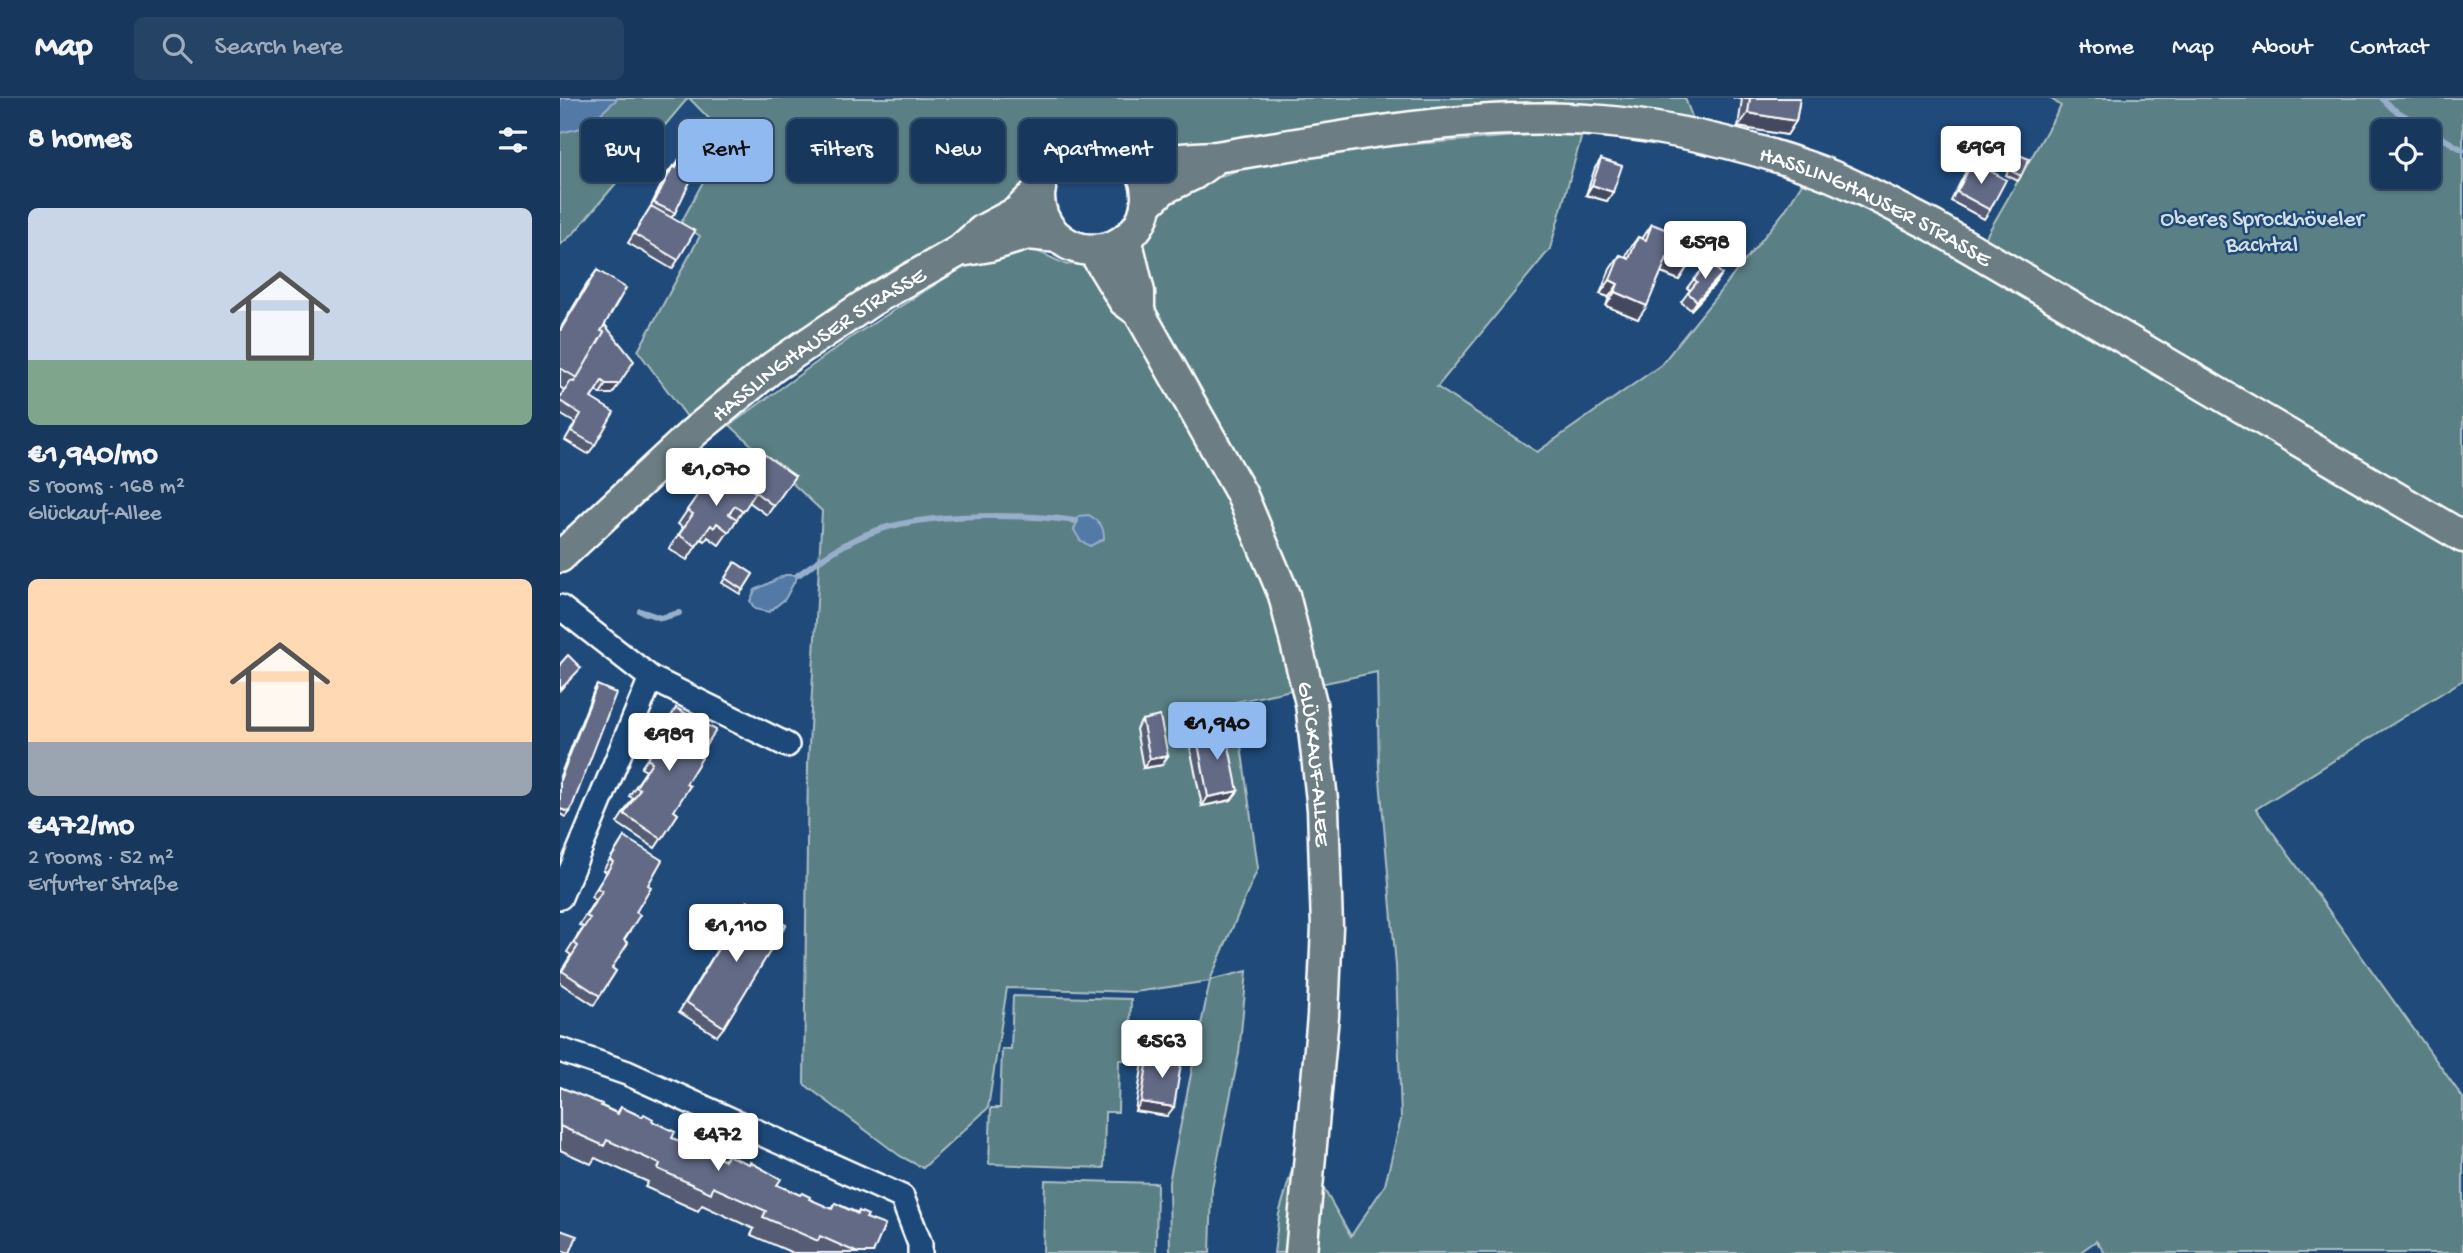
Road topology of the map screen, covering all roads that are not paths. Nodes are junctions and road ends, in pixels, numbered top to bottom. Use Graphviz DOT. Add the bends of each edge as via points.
graph roads {
  1 [pos="1216,157"];
  2 [pos="1176,160"];
  3 [pos="1042,182"];
  4 [pos="1144,182"];
  5 [pos="1040,189"];
  6 [pos="1146,205"];
  7 [pos="1058,237"];
  8 [pos="1126,238"];
  9 [pos="1093,250"];
  10 [pos="959,251"];
  11 [pos="1139,312"];
  12 [pos="2463,537"];
  13 [pos="560,557"];
  14 [pos="560,607"];
  15 [pos="651,678"];
  16 [pos="787,746"];
  17 [pos="560,897"];
  18 [pos="560,1050"];
  19 [pos="920,1253"];
  20 [pos="1301,1253"];
  1 -- 2 [label="main road, HASSLINGHAUSER STRASSE"];
  1 -- 6 [label="main road, HASSLINGHAUSER STRASSE" via="1163,189"];
  1 -- 12 [label="main road, HASSLINGHAUSER STRASSE" via="1432,125 1570,120 1622,123 1714,139 1810,167 1933,226"];
  3 -- 5 [label="main road"];
  4 -- 6 [label="main road"];
  5 -- 7 [label="main road" via="1042,213"];
  5 -- 10 [label="main road, HASSLINGHAUSER STRASSE" via="1017,212 983,230"];
  6 -- 8 [label="main road"];
  7 -- 9 [label="main road"];
  7 -- 10 [label="main road, HASSLINGHAUSER STRASSE" via="1028,234"];
  8 -- 9 [label="main road"];
  8 -- 11 [label="main road, GLÜCKAUF-ALLEE"];
  9 -- 11 [label="main road, GLÜCKAUF-ALLEE" via="1124,301"];
  10 -- 13 [label="main road, HASSLINGHAUSER STRASSE" via="871,301 773,367 693,433"];
  11 -- 20 [label="main road, GLÜCKAUF-ALLEE" via="1241,493 1284,595 1311,703 1323,809 1327,927 1324,1016"];
  14 -- 15 [label="street"];
  15 -- 16 [label="street"];
  15 -- 17 [label="street"];
  18 -- 19 [label="street" via="627,1073 902,1197"];
}
